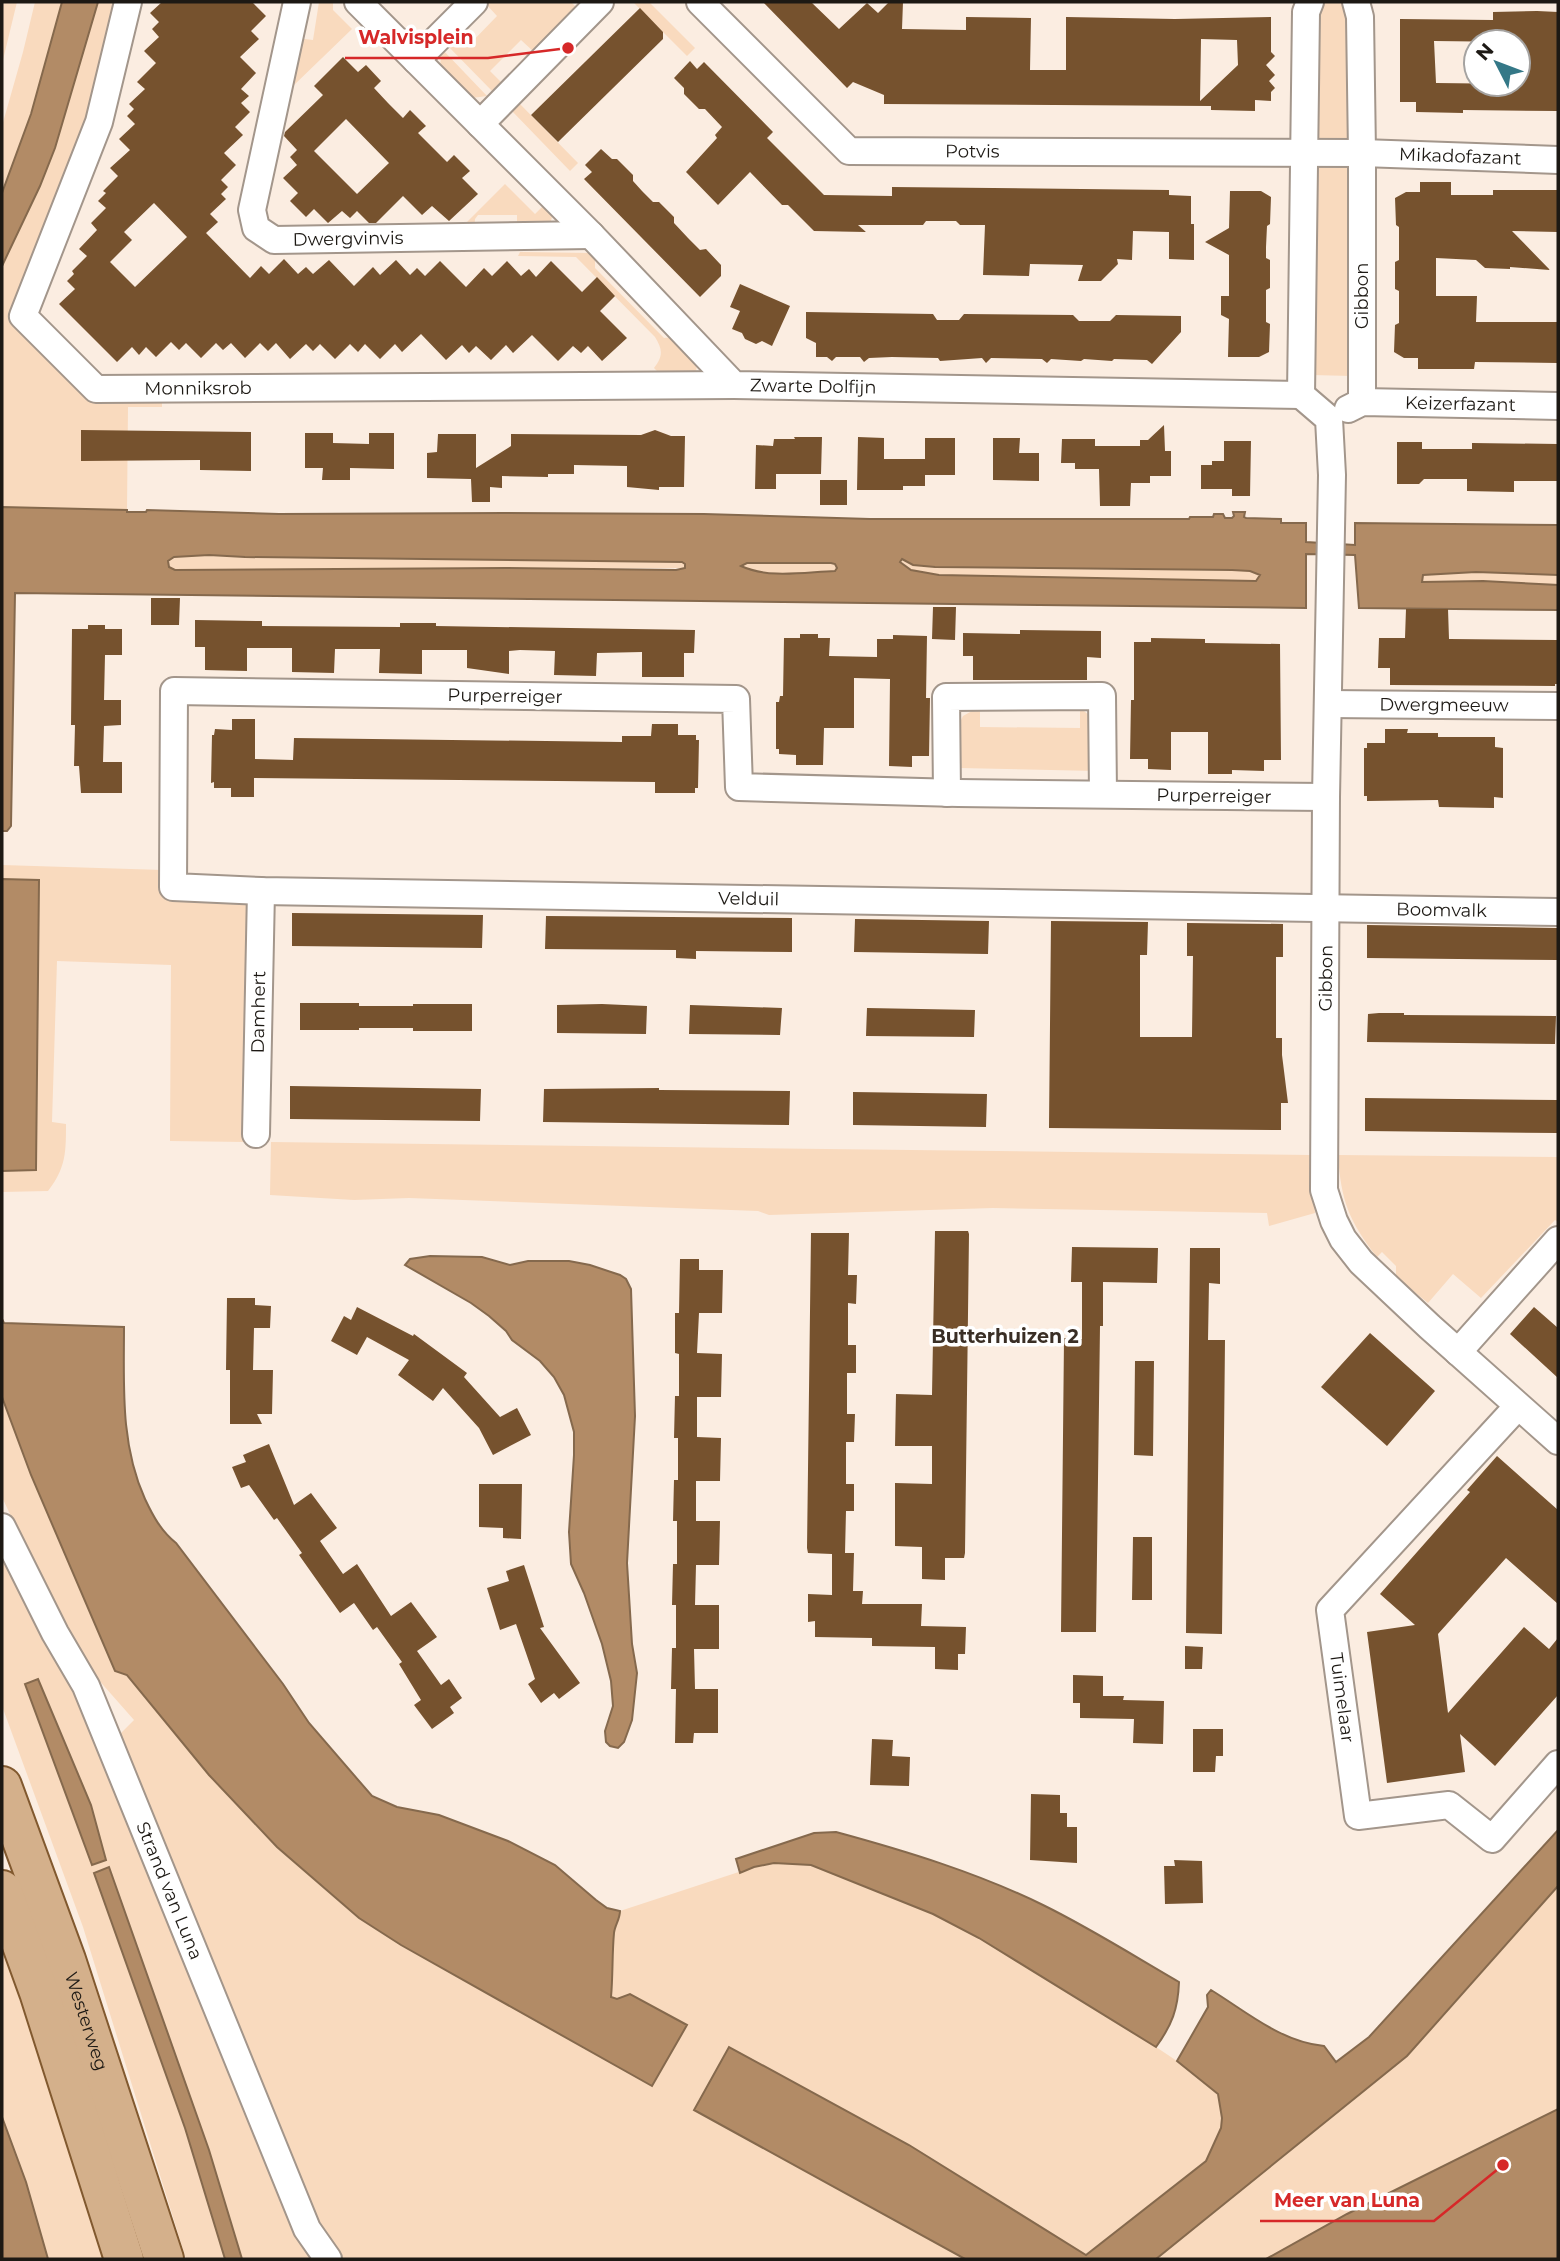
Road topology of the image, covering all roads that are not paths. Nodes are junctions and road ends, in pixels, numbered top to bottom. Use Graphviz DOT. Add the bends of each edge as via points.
graph roads {
  1 [pos="128,2"];
  2 [pos="297,2"];
  3 [pos="358,2"];
  4 [pos="474,2"];
  5 [pos="600,2"];
  6 [pos="700,2"];
  7 [pos="1310,2"];
  8 [pos="1356,2"];
  9 [pos="416,60"];
  10 [pos="480,124"];
  11 [pos="1362,153"];
  12 [pos="1306,155"];
  13 [pos="1558,159"];
  14 [pos="591,235"];
  15 [pos="734,385"];
  16 [pos="1301,396"];
  17 [pos="1362,402"];
  18 [pos="1558,406"];
  19 [pos="1329,419"];
  20 [pos="1328,704"];
  21 [pos="1558,706"];
  22 [pos="947,793"];
  23 [pos="1103,794"];
  24 [pos="1326,797"];
  25 [pos="173,887"];
  26 [pos="261,891"];
  27 [pos="1326,907"];
  28 [pos="1558,912"];
  29 [pos="256,1134"];
  30 [pos="1558,1240"];
  31 [pos="1458,1352"];
  32 [pos="1518,1406"];
  33 [pos="1558,1441"];
  34 [pos="2,1527"];
  35 [pos="1558,1765"];
  36 [pos="2,1786"];
  37 [pos="2,1890"];
  38 [pos="124,2259"];
  39 [pos="164,2259"];
  40 [pos="328,2259"];
  1 -- 15 [label="street, Monniksrob" via="99,122 23,316 96,389"];
  2 -- 14 [label="street, Dwergvinvis" via="253,210 257,228 274,240"];
  3 -- 9 [label="street, Zwarte Dolfijn"];
  4 -- 9 [label="street"];
  5 -- 10 [label="street"];
  6 -- 12 [label="street, Potvis" via="849,151"];
  7 -- 12 [label="street" via="1306,12"];
  8 -- 11 [label="street, Gibbon"];
  9 -- 10 [label="street, Zwarte Dolfijn"];
  10 -- 14 [label="street, Zwarte Dolfijn"];
  11 -- 12 [label="street"];
  11 -- 13 [label="street, Mikadofazant"];
  11 -- 17 [label="street, Gibbon"];
  12 -- 16 [label="street"];
  14 -- 15 [label="street, Zwarte Dolfijn"];
  15 -- 16 [label="street, Zwarte Dolfijn"];
  16 -- 19 [label="street"];
  17 -- 18 [label="street, Keizerfazant"];
  17 -- 19 [label="street"];
  19 -- 20 [label="street, Gibbon"];
  20 -- 21 [label="street, Dwergmeeuw"];
  20 -- 24 [label="street, Gibbon"];
  22 -- 23 [label="street, Purperreiger"];
  22 -- 23 [label="street" via="946,697 1102,696"];
  22 -- 25 [label="street, Purperreiger" via="739,787 736,699 174,691"];
  23 -- 24 [label="street, Purperreiger"];
  24 -- 27 [label="street, Gibbon"];
  25 -- 26 [label="street, Velduil"];
  26 -- 27 [label="street, Velduil"];
  26 -- 29 [label="street, Damhert"];
  27 -- 28 [label="street, Boomvalk"];
  27 -- 31 [label="street, Gibbon" via="1323,1176 1328,1206 1343,1239 1361,1262"];
  30 -- 31 [label="street"];
  31 -- 32 [label="street, Gibbon"];
  32 -- 33 [label="street, Gibbon"];
  32 -- 35 [label="street, Tuimelaar" via="1330,1610 1359,1816 1449,1805 1492,1839"];
  34 -- 40 [label="street, Strand van Luna" via="86,1686 307,2229"];
  36 -- 39 [label="main road, Westerweg" via="66,1960"];
  37 -- 38 [label="main road, Westerweg"];
}
